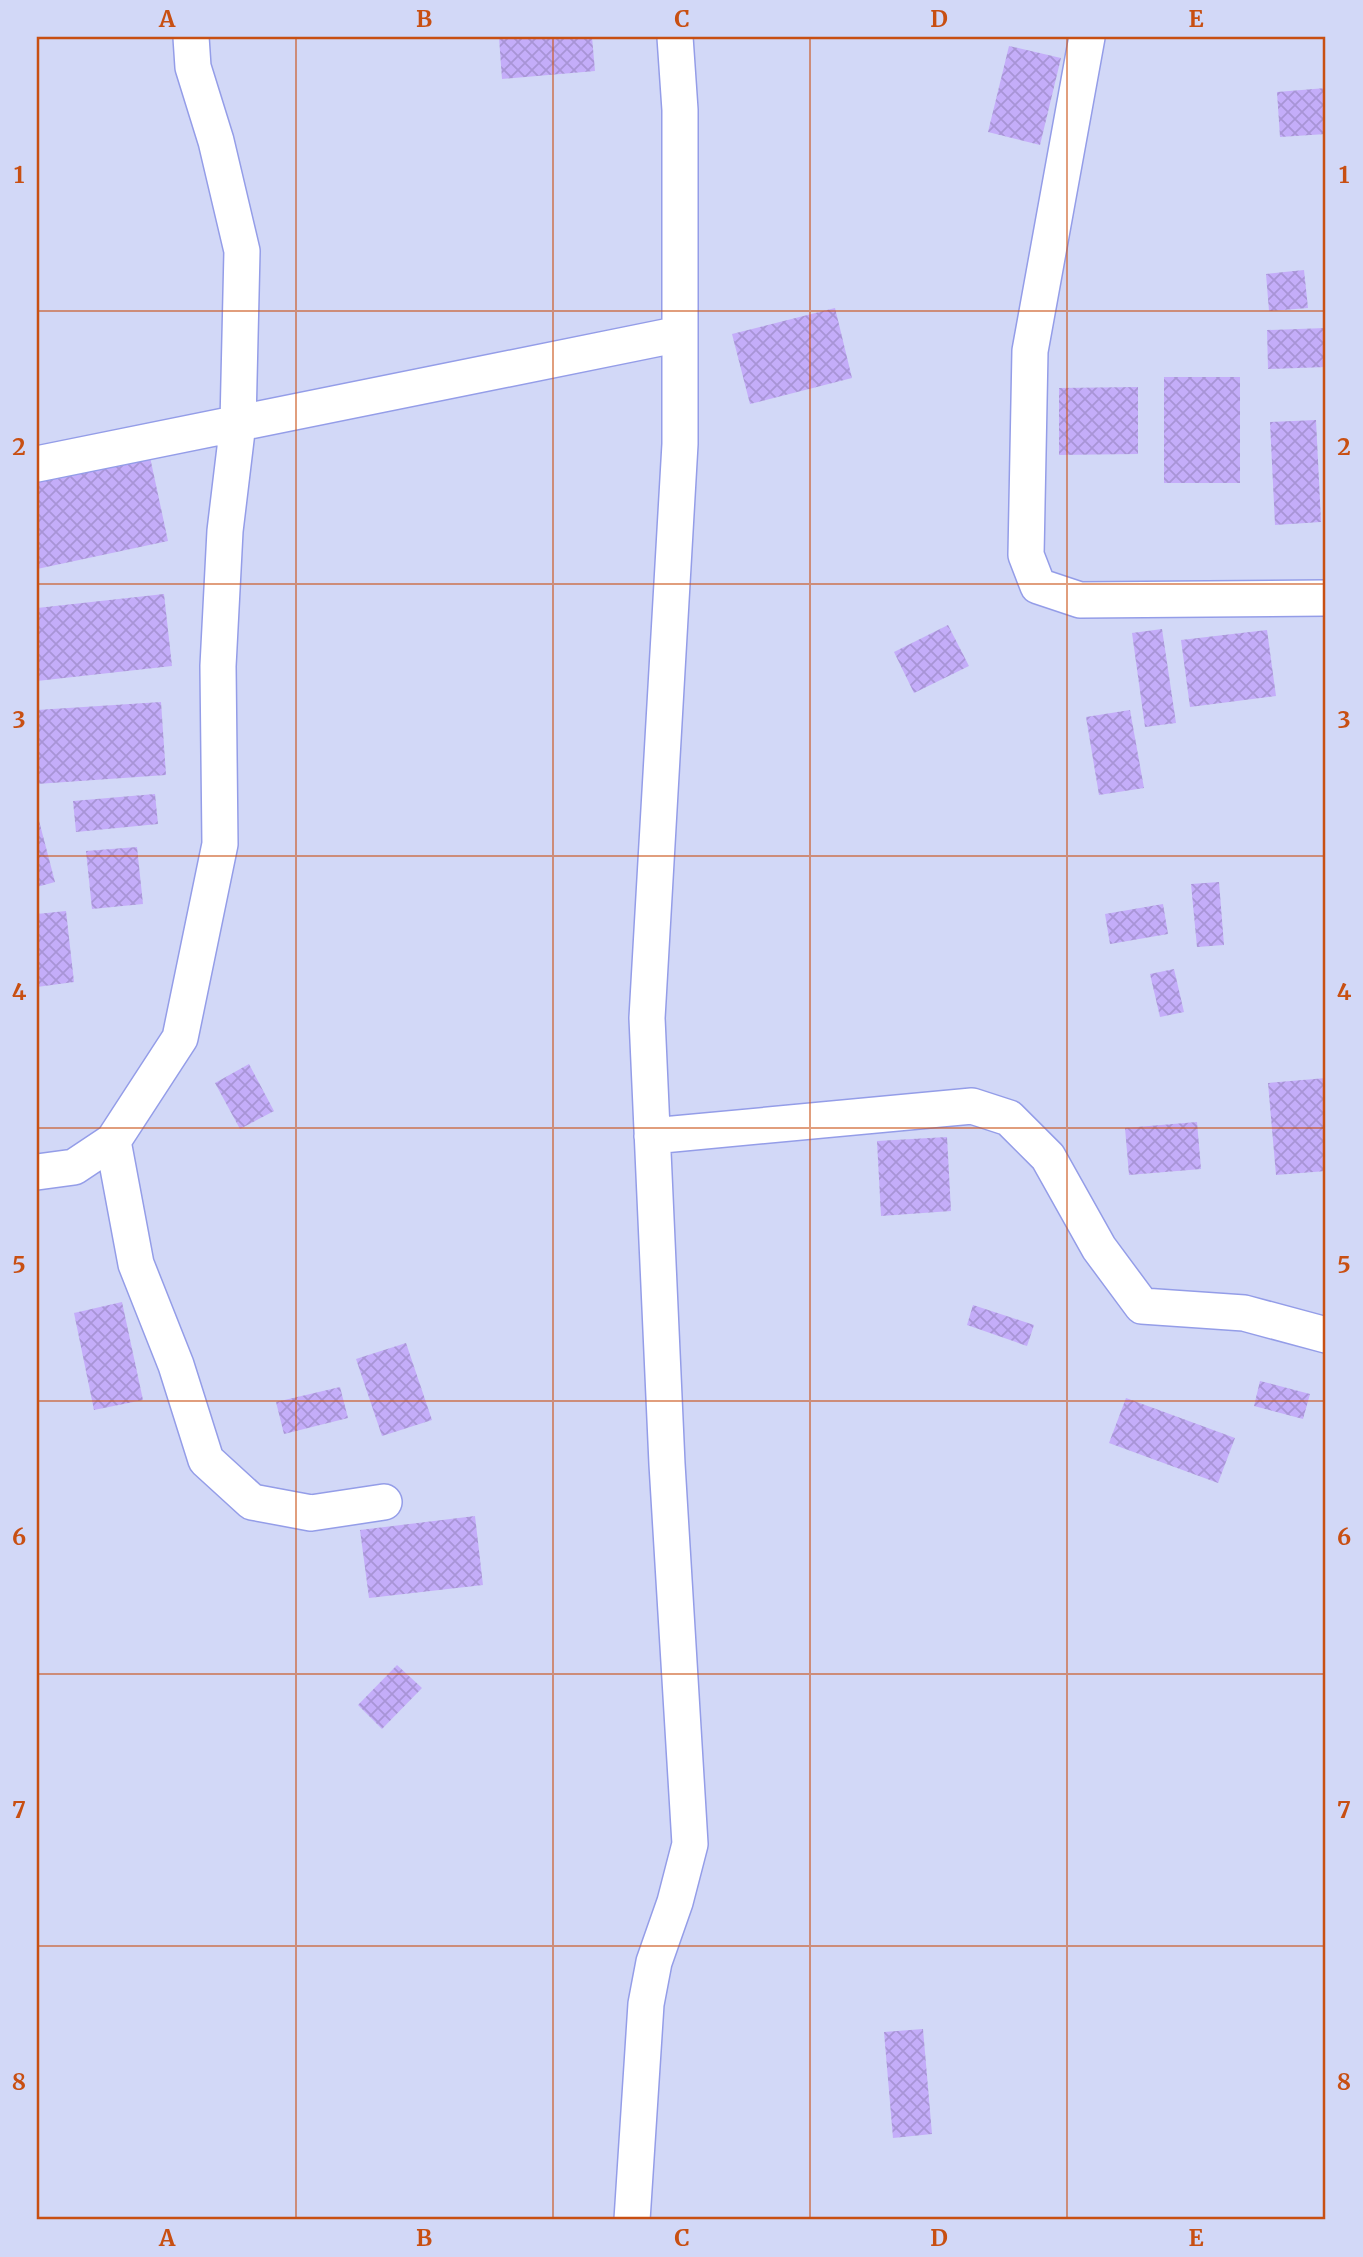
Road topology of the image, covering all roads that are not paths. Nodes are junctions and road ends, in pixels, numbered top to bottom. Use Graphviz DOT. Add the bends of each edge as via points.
graph roads {
  1 [pos="191,37"];
  2 [pos="675,37"];
  3 [pos="1087,37"];
  4 [pos="680,334"];
  5 [pos="238,423"];
  6 [pos="37,464"];
  7 [pos="1326,598"];
  8 [pos="652,1136"];
  9 [pos="113,1141"];
  10 [pos="37,1172"];
  11 [pos="1326,1335"];
  12 [pos="384,1502"];
  13 [pos="632,2220"];
  1 -- 5 [label="street" via="192,67 216,141 242,251"];
  2 -- 4 [label="street" via="680,110"];
  3 -- 7 [label="street" via="1030,351 1026,555 1038,586 1080,600"];
  4 -- 5 [label="street"];
  4 -- 8 [label="street" via="680,444 648,1018"];
  5 -- 6 [label="street"];
  5 -- 9 [label="street" via="225,531 218,666 220,844 180,1038"];
  8 -- 11 [label="street" via="972,1106 1009,1118 1048,1157 1099,1248 1142,1306 1244,1313"];
  8 -- 13 [label="street" via="690,1844 646,2004"];
  9 -- 10 [label="street" via="74,1167"];
  9 -- 12 [label="street" via="136,1264 176,1365 206,1460 252,1502 311,1513"];
}
